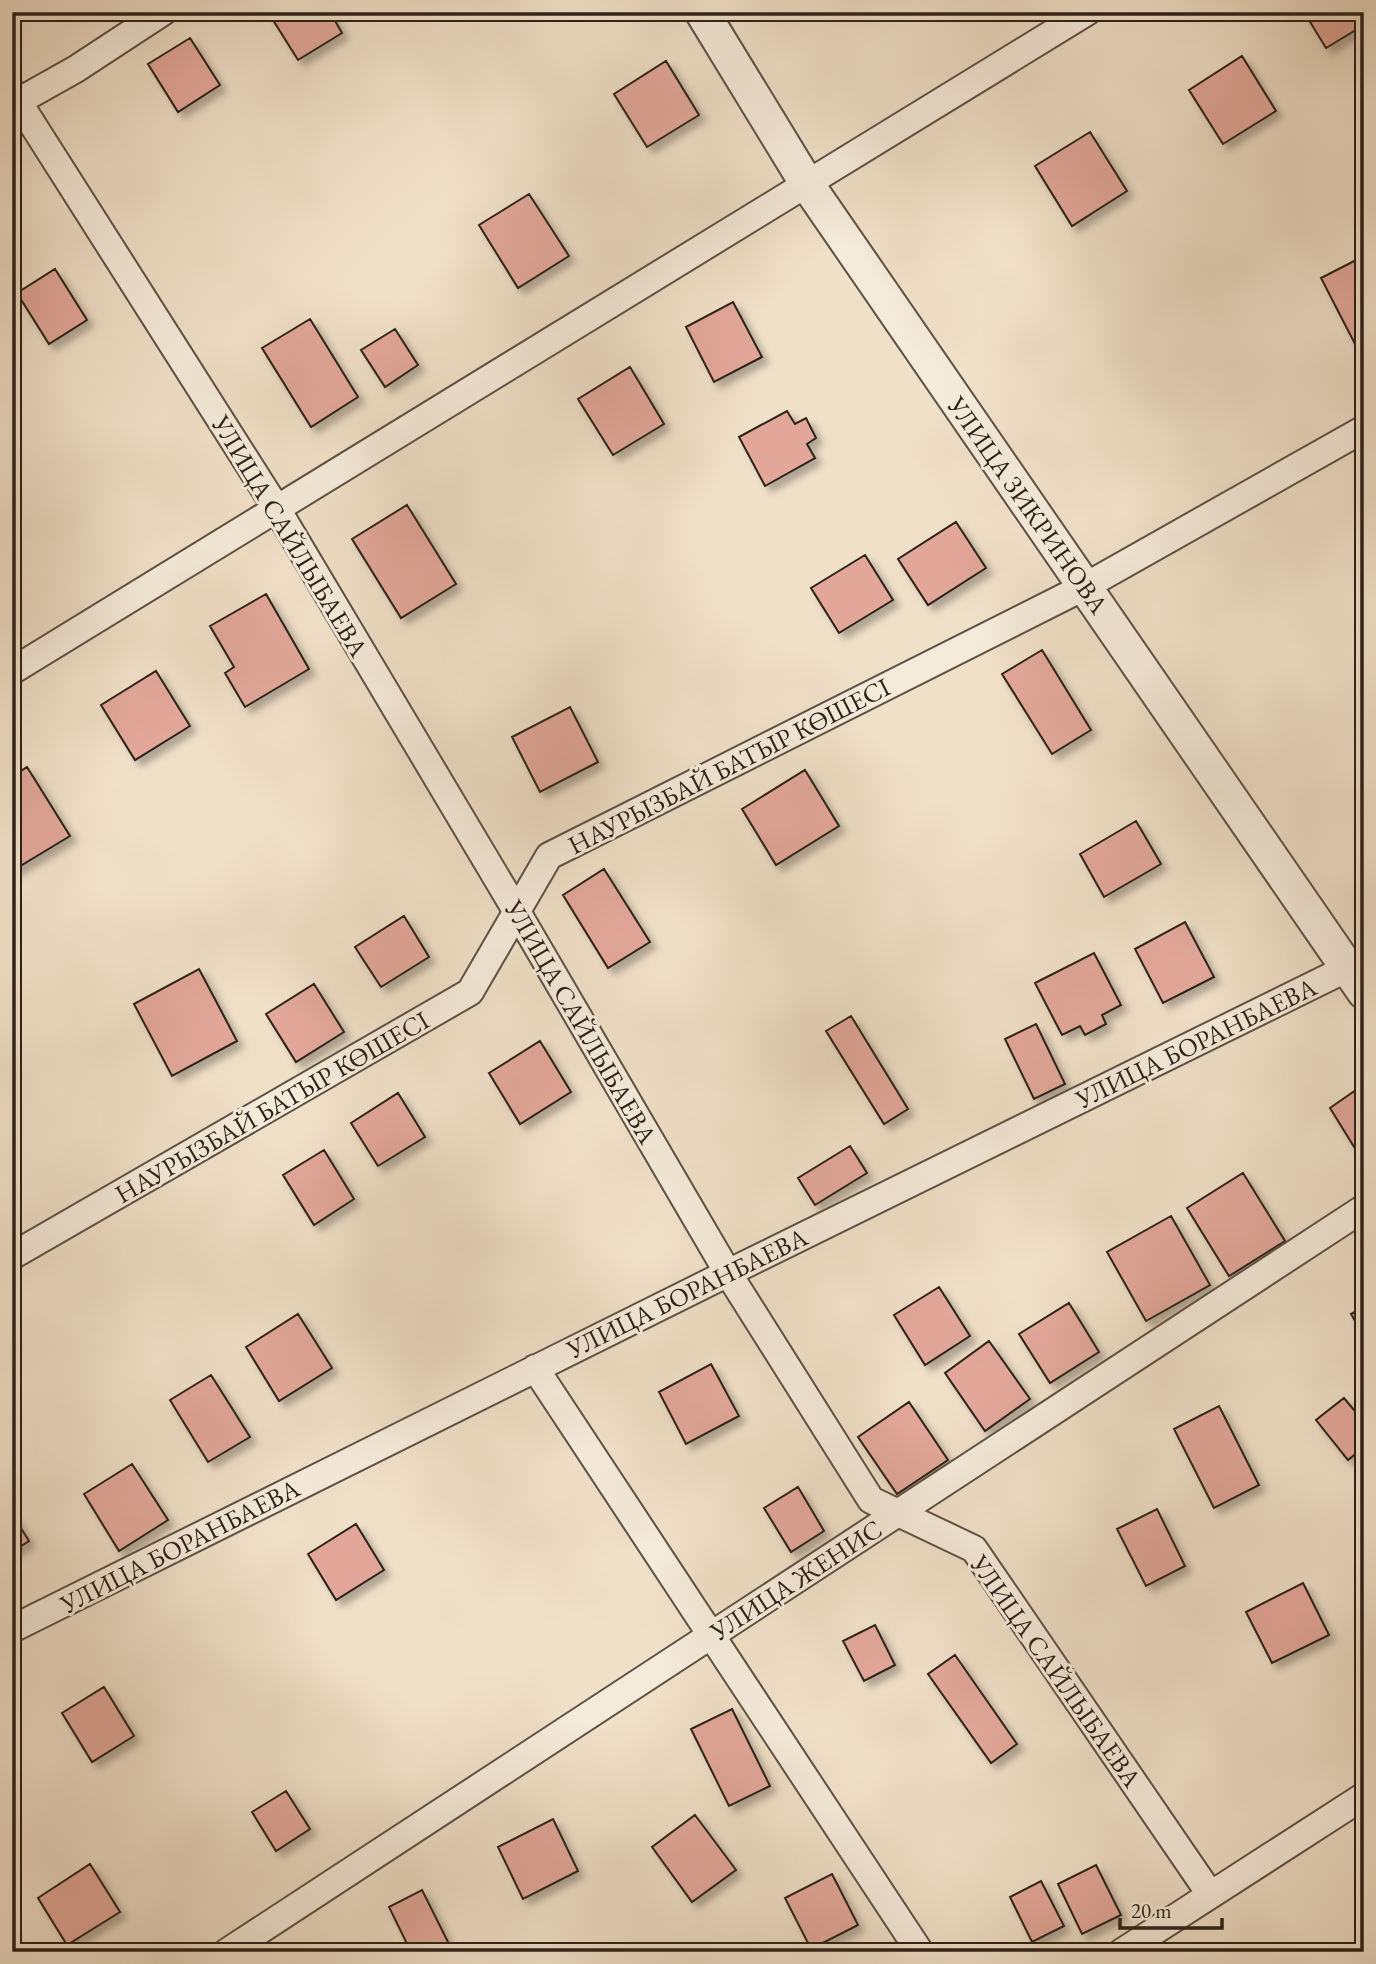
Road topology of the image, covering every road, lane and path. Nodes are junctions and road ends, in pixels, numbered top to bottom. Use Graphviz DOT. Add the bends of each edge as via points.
graph roads {
  1 [pos="163,12"];
  2 [pos="702,12"];
  3 [pos="1087,12"];
  4 [pos="14,100"];
  5 [pos="807,184"];
  6 [pos="1364,429"];
  7 [pos="276,509"];
  8 [pos="1084,587"];
  9 [pos="12,671"];
  10 [pos="517,912"];
  11 [pos="1358,973"];
  12 [pos="1364,1208"];
  13 [pos="12,1256"];
  14 [pos="728,1273"];
  15 [pos="536,1368"];
  16 [pos="899,1513"];
  17 [pos="12,1629"];
  18 [pos="712,1635"];
  19 [pos="1364,1796"];
  20 [pos="1210,1894"];
  21 [pos="227,1952"];
  22 [pos="920,1952"];
  23 [pos="1122,1952"];
  1 -- 4 [label="street" via="76,69"];
  2 -- 5 [label="street, УЛИЦА ЗИКРИНОВА"];
  3 -- 5 [label="street"];
  4 -- 7 [label="street, УЛИЦА САЙЛЫБАЕВА"];
  5 -- 7 [label="street"];
  5 -- 8 [label="street, УЛИЦА ЗИКРИНОВА"];
  6 -- 8 [label="street, НАУРЫЗБАЙ БАТЫР КӨШЕСІ"];
  7 -- 9 [label="street"];
  7 -- 10 [label="street, УЛИЦА САЙЛЫБАЕВА"];
  8 -- 10 [label="street, НАУРЫЗБАЙ БАТЫР КӨШЕСІ" via="549,856"];
  8 -- 11 [label="street, УЛИЦА ЗИКРИНОВА"];
  10 -- 13 [label="street, НАУРЫЗБАЙ БАТЫР КӨШЕСІ" via="470,992"];
  10 -- 14 [label="street, УЛИЦА САЙЛЫБАЕВА"];
  11 -- 14 [label="street, УЛИЦА БОРАНБАЕВА"];
  12 -- 16 [label="street, УЛИЦА ЖЕНИС"];
  14 -- 15 [label="street, УЛИЦА БОРАНБАЕВА"];
  14 -- 16 [label="street, УЛИЦА САЙЛЫБАЕВА" via="872,1500"];
  15 -- 17 [label="street, УЛИЦА БОРАНБАЕВА"];
  15 -- 18 [label="street"];
  16 -- 18 [label="street, УЛИЦА ЖЕНИС"];
  16 -- 20 [label="street, УЛИЦА САЙЛЫБАЕВА" via="974,1549"];
  18 -- 21 [label="street, УЛИЦА ЖЕНИС"];
  18 -- 22 [label="street"];
  19 -- 20 [label="street"];
  20 -- 23 [label="street"];
}
